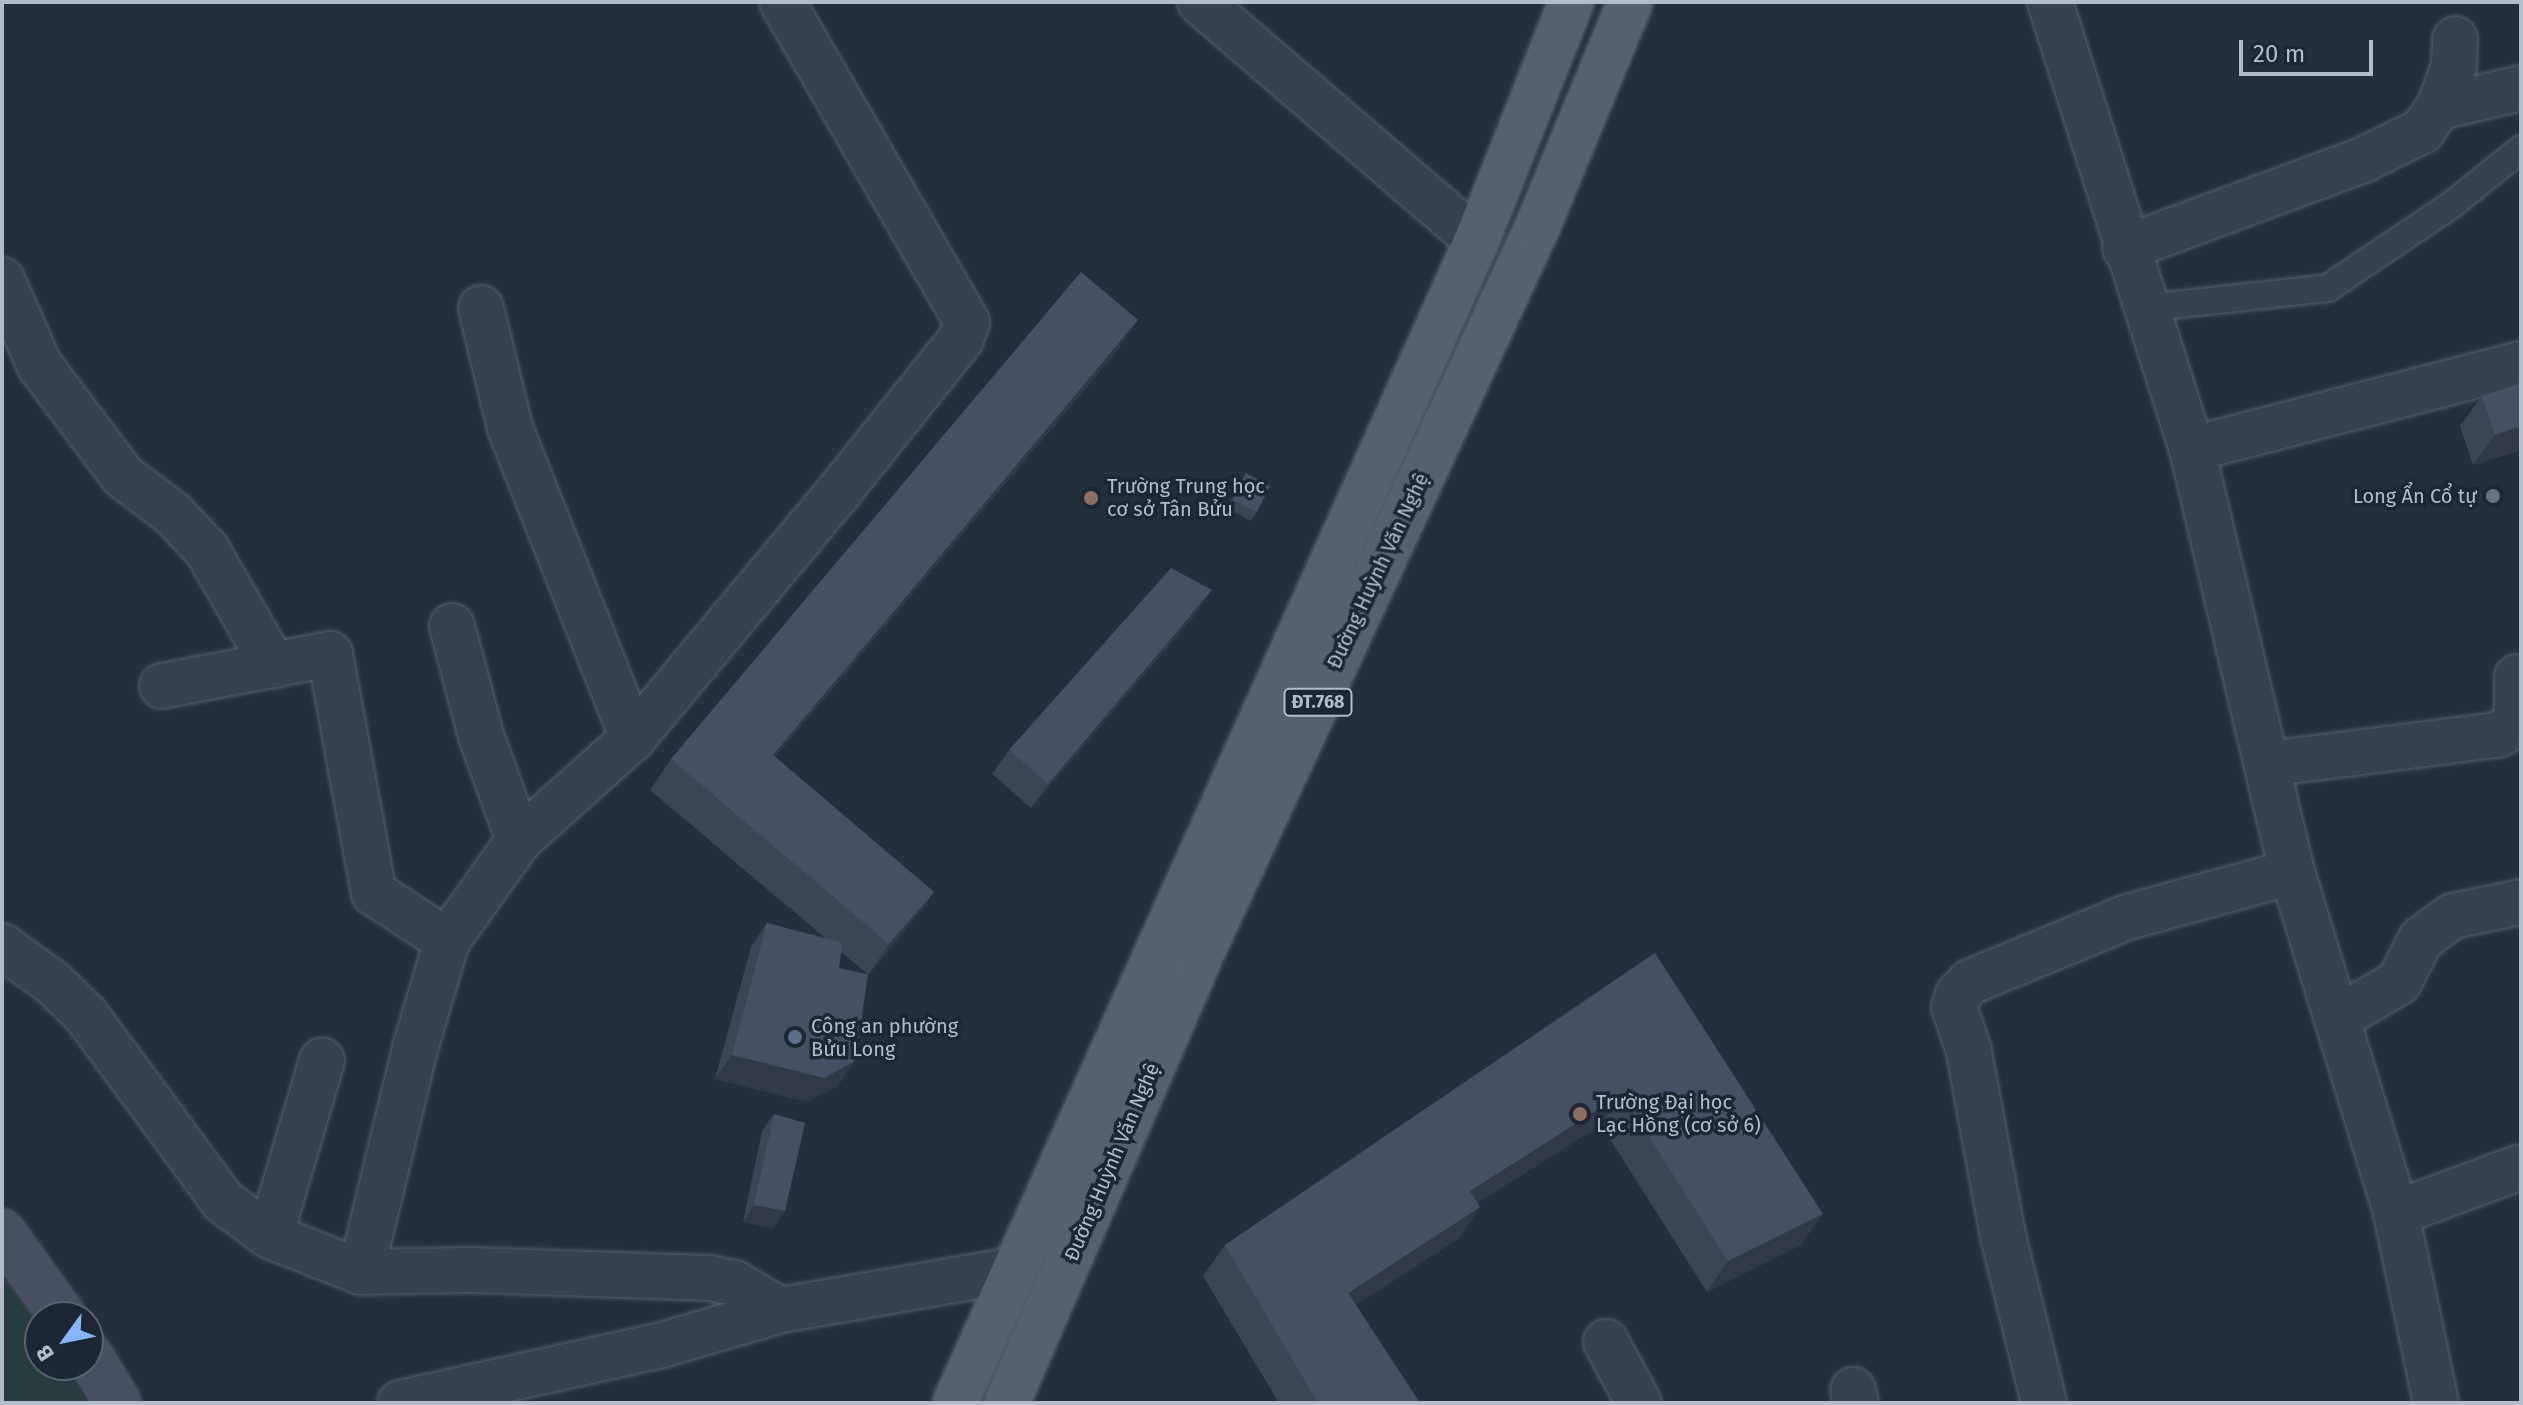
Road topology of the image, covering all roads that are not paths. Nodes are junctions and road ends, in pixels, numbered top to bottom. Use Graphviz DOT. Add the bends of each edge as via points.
graph roads {
  1 [pos="782,2"];
  2 [pos="1200,2"];
  3 [pos="1571,2"];
  4 [pos="1630,2"];
  5 [pos="2050,2"];
  6 [pos="2455,39"];
  7 [pos="2521,88"];
  8 [pos="2439,107"];
  9 [pos="2521,149"];
  10 [pos="1477,240"];
  11 [pos="2125,248"];
  12 [pos="2,280"];
  13 [pos="481,308"];
  14 [pos="2145,308"];
  15 [pos="2521,364"];
  16 [pos="2192,449"];
  17 [pos="452,626"];
  18 [pos="273,665"];
  19 [pos="2517,677"];
  20 [pos="162,686"];
  21 [pos="633,738"];
  22 [pos="2267,764"];
  23 [pos="519,840"];
  24 [pos="2292,872"];
  25 [pos="2521,902"];
  26 [pos="447,941"];
  27 [pos="2,946"];
  28 [pos="2338,1018"];
  29 [pos="322,1061"];
  30 [pos="2521,1167"];
  31 [pos="2396,1213"];
  32 [pos="2,1232"];
  33 [pos="270,1236"];
  34 [pos="1012,1270"];
  35 [pos="361,1272"];
  36 [pos="1059,1289"];
  37 [pos="52,1301"];
  38 [pos="781,1310"];
  39 [pos="1606,1342"];
  40 [pos="104,1380"];
  41 [pos="118,1403"];
  42 [pos="400,1403"];
  43 [pos="955,1403"];
  44 [pos="1007,1403"];
  45 [pos="1639,1403"];
  46 [pos="2044,1403"];
  47 [pos="2436,1403"];
  1 -- 21 [label="street" via="967,322 961,339 857,470"];
  2 -- 10 [label="street"];
  3 -- 10 [label="main road, ĐT.768"];
  4 -- 36 [label="main road, Đường Huỳnh Văn Nghệ / ĐT.768" via="1537,228 1197,963"];
  5 -- 11 [label="street"];
  6 -- 8 [label="street" via="2454,66"];
  7 -- 8 [label="street"];
  8 -- 11 [label="street" via="2422,131 2363,160"];
  9 -- 14 [label="lane" via="2454,203 2328,288"];
  10 -- 34 [label="main road, ĐT.768"];
  11 -- 14 [label="street"];
  12 -- 18 [label="street" via="40,366 123,476 173,514 207,550"];
  13 -- 21 [label="street" via="510,428"];
  14 -- 16 [label="street"];
  15 -- 16 [label="street"];
  16 -- 22 [label="street"];
  17 -- 23 [label="street" via="481,736"];
  18 -- 20 [label="street"];
  18 -- 26 [label="street" via="330,654 374,893"];
  19 -- 22 [label="street" via="2517,722 2498,735"];
  21 -- 23 [label="street"];
  22 -- 24 [label="street"];
  23 -- 26 [label="street"];
  24 -- 28 [label="street"];
  24 -- 46 [label="street" via="2128,917 1970,982 1958,995 1954,1007 1968,1048 2003,1236"];
  25 -- 28 [label="street" via="2453,916 2421,939 2399,982"];
  26 -- 35 [label="street" via="422,1020"];
  27 -- 33 [label="street" via="86,1015 223,1201"];
  28 -- 31 [label="street"];
  29 -- 33 [label="street"];
  30 -- 31 [label="street"];
  31 -- 47 [label="street"];
  32 -- 37 [label="main road"];
  33 -- 35 [label="street"];
  34 -- 36 [label="main road"];
  34 -- 38 [label="street"];
  34 -- 43 [label="main road, ĐT.768"];
  35 -- 38 [label="street" via="710,1278 734,1283"];
  36 -- 44 [label="main road, Đường Huỳnh Văn Nghệ / ĐT.768"];
  38 -- 42 [label="street" via="650,1348"];
  39 -- 45 [label="street"];
  40 -- 41 [label="main road"];
}
